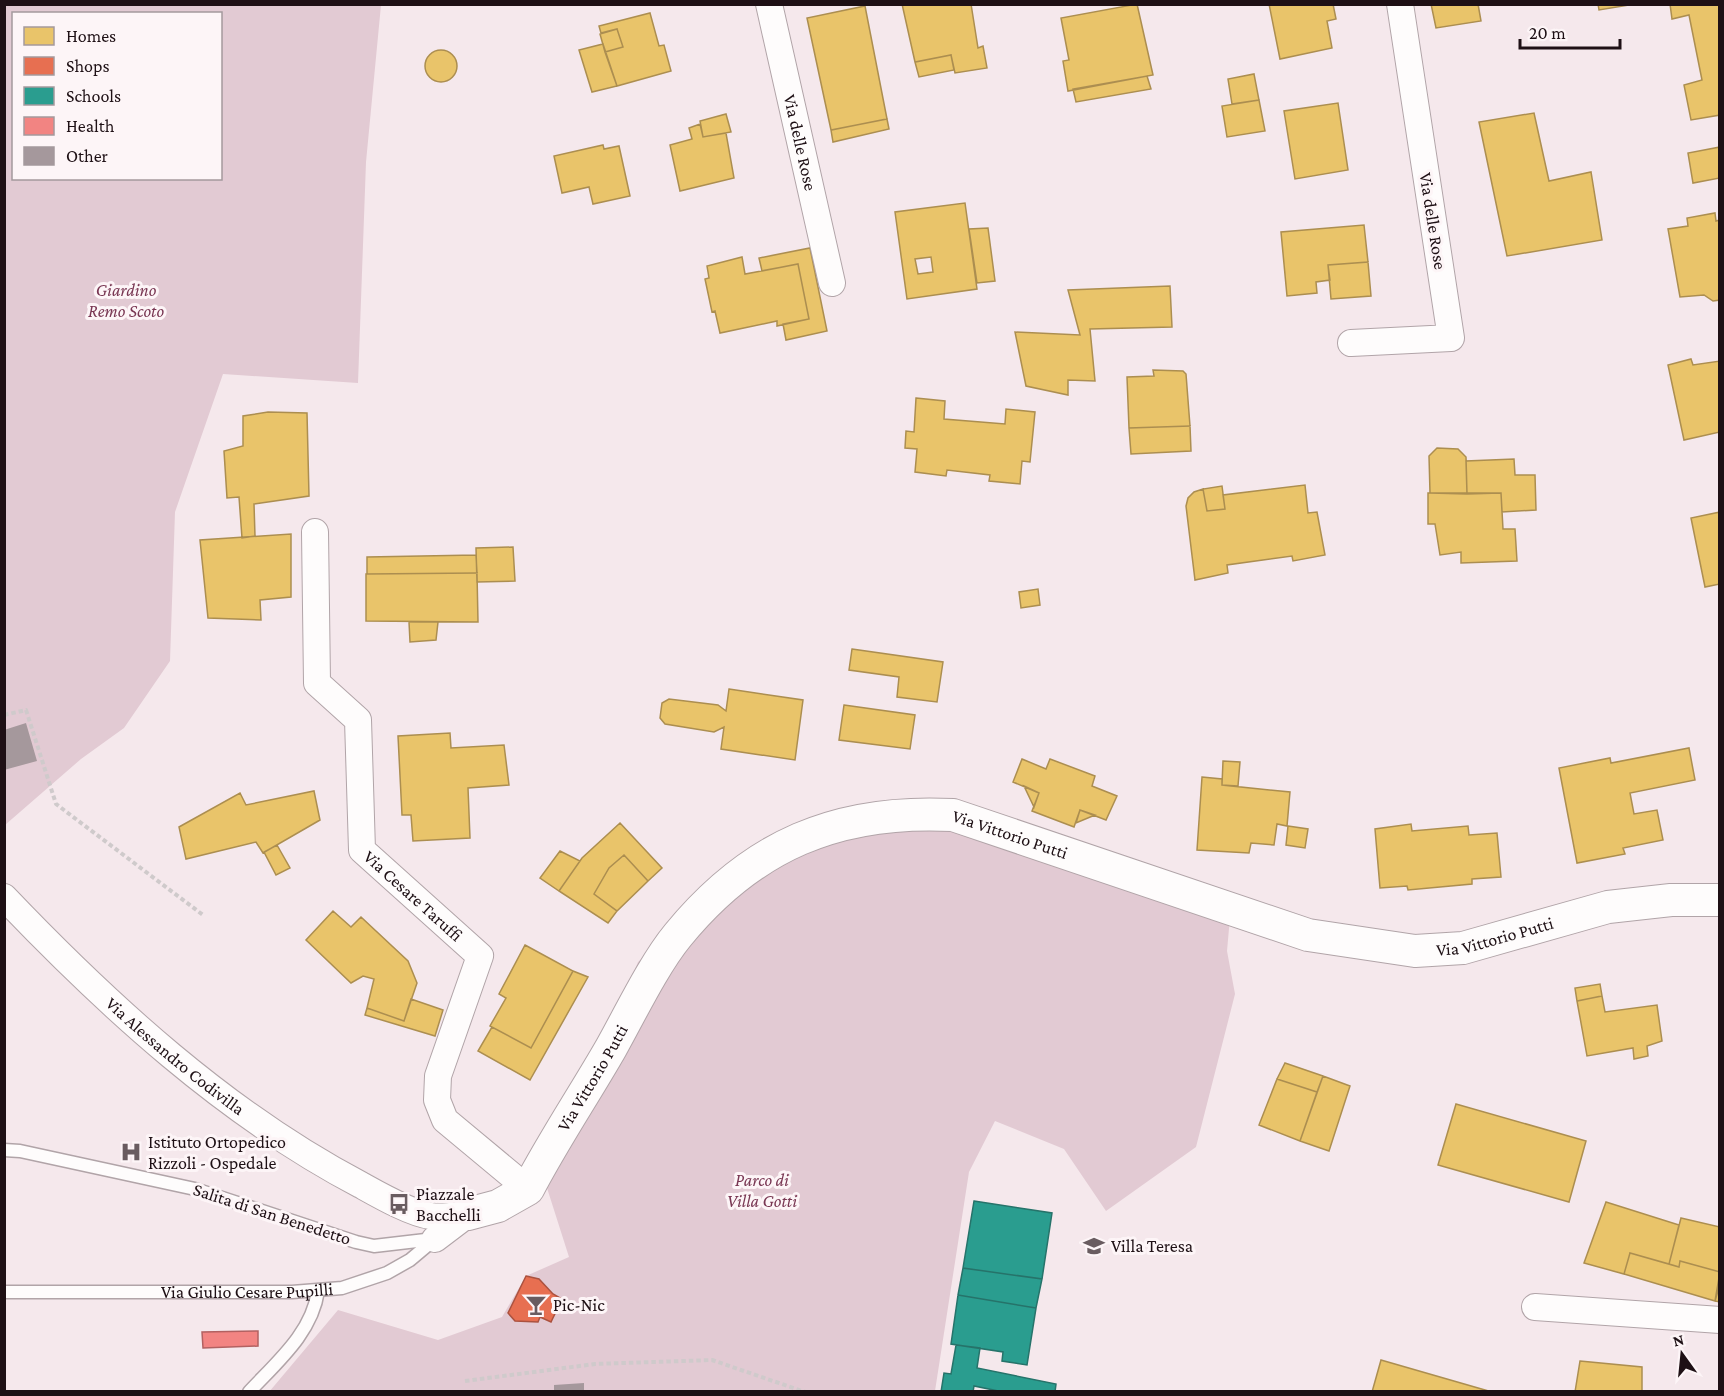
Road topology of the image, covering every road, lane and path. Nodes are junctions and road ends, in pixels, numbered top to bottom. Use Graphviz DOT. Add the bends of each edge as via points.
graph roads {
  1 [pos="769,4"];
  2 [pos="1400,4"];
  3 [pos="831,283"];
  4 [pos="1351,343"];
  5 [pos="315,532"];
  6 [pos="4,715"];
  7 [pos="4,897"];
  8 [pos="1719,900"];
  9 [pos="203,915"];
  10 [pos="4,1150"];
  11 [pos="528,1189"];
  12 [pos="468,1214"];
  13 [pos="435,1239"];
  14 [pos="318,1291"];
  15 [pos="4,1292"];
  16 [pos="1534,1307"];
  17 [pos="1719,1320"];
  18 [pos="465,1381"];
  19 [pos="249,1392"];
  20 [pos="805,1392"];
  1 -- 3 [label="street, Via delle Rose"];
  2 -- 4 [label="street, Via delle Rose" via="1451,338"];
  5 -- 11 [label="street, Via Cesare Taruffi" via="317,683 358,720 362,850 480,956 438,1076 437,1100 445,1120"];
  6 -- 9 [label="path" via="26,710 56,804"];
  7 -- 12 [label="street, Via Alessandro Codivilla" via="141,1029 188,1069 314,1161 430,1216"];
  8 -- 11 [label="street, Via Vittorio Putti" via="1671,900 1608,907 1463,948 1415,951 1308,935 952,815 908,813 855,821 803,836 759,858 717,893 677,936"];
  10 -- 13 [label="lane, Salita di San Benedetto" via="163,1180 374,1246"];
  11 -- 12 [label="street, Via Vittorio Putti" via="498,1206"];
  12 -- 13 [label="street, Via Giulio Cesare Pupilli"];
  13 -- 14 [label="lane, Via Giulio Cesare Pupilli" via="387,1273 360,1284"];
  14 -- 15 [label="lane, Via Giulio Cesare Pupilli"];
  14 -- 19 [label="lane" via="315,1312 292,1346"];
  16 -- 17 [label="street"];
  18 -- 20 [label="path" via="595,1364 712,1360"];
}
